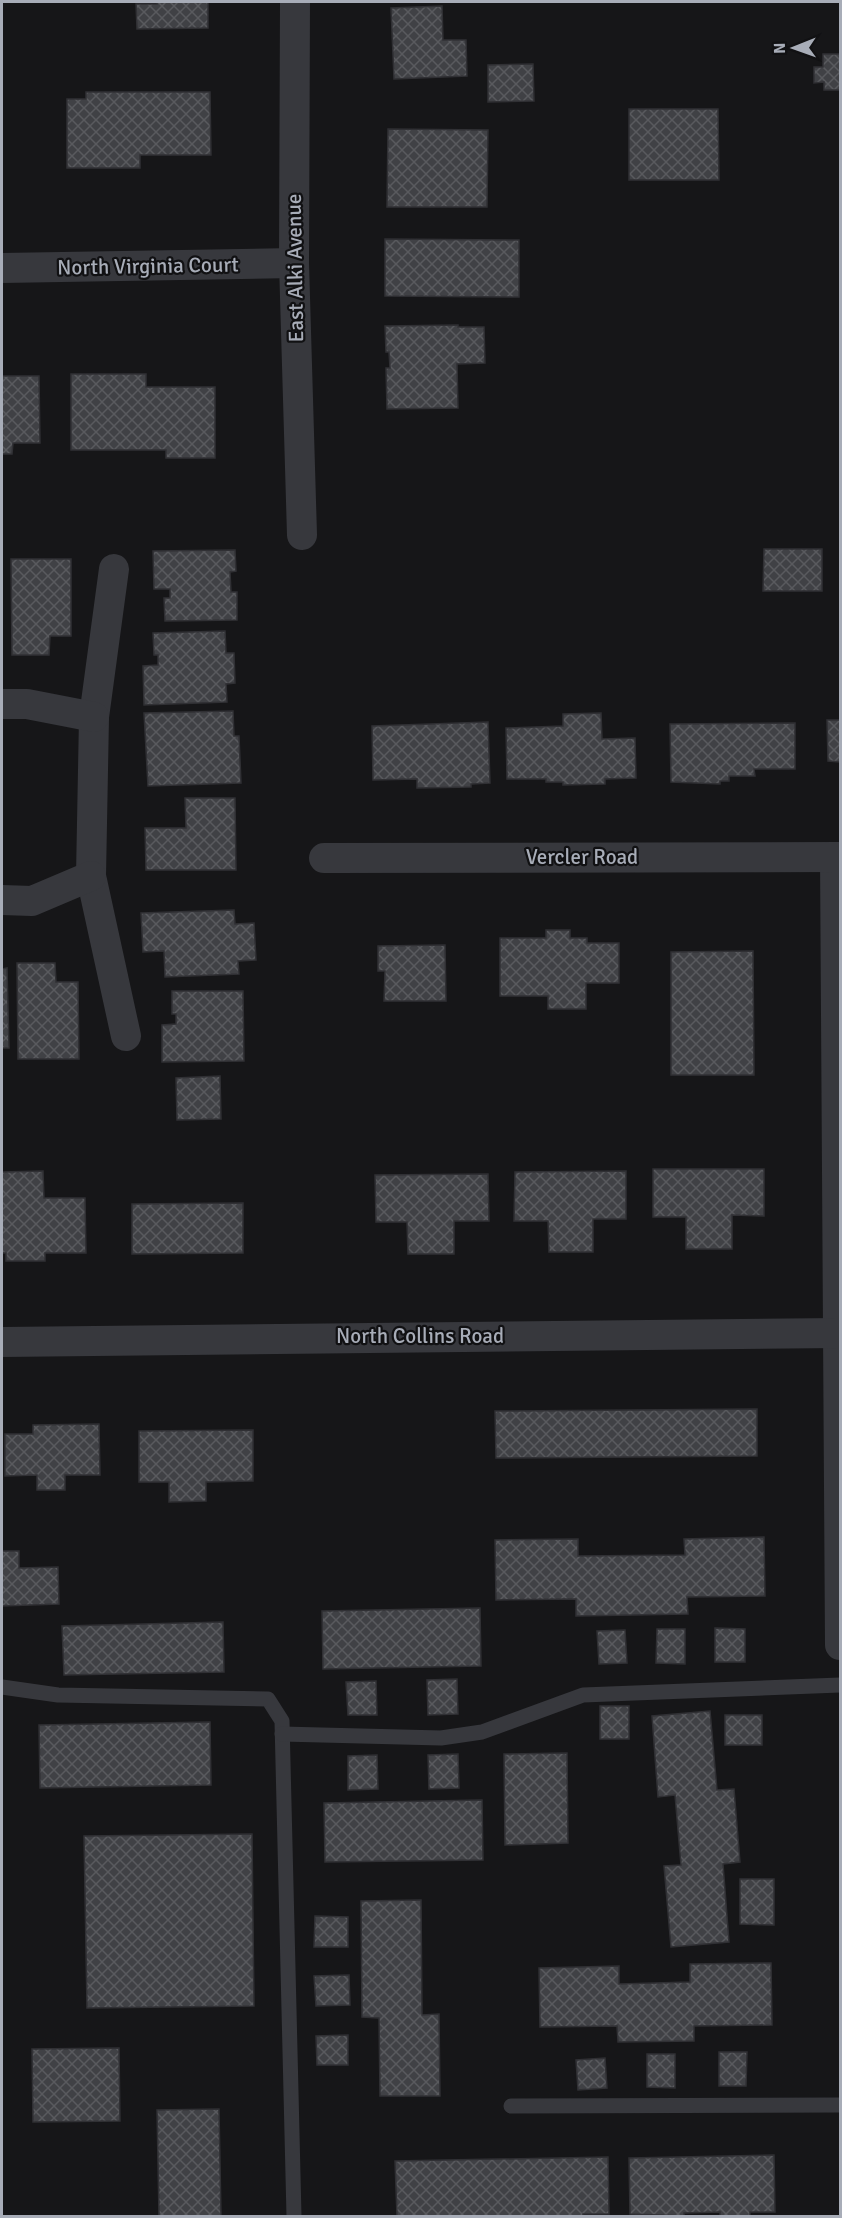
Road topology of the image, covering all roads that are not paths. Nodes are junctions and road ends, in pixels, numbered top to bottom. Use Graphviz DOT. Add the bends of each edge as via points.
graph roads {
  1 [pos="295,2"];
  2 [pos="294,263"];
  3 [pos="2,268"];
  4 [pos="302,535"];
  5 [pos="114,569"];
  6 [pos="2,704"];
  7 [pos="94,717"];
  8 [pos="838,857"];
  9 [pos="324,858"];
  10 [pos="91,876"];
  11 [pos="2,900"];
  12 [pos="126,1036"];
  13 [pos="839,1333"];
  14 [pos="2,1342"];
  15 [pos="840,1646"];
  16 [pos="840,1684"];
  17 [pos="2,1687"];
  18 [pos="282,1734"];
  19 [pos="840,2105"];
  20 [pos="511,2106"];
  21 [pos="294,2217"];
  1 -- 2 [label="street, East Alki Avenue"];
  2 -- 3 [label="street, North Virginia Court"];
  2 -- 4 [label="street, East Alki Avenue"];
  5 -- 7 [label="street"];
  6 -- 7 [label="street" via="27,704"];
  7 -- 10 [label="street"];
  8 -- 9 [label="street, Vercler Road"];
  8 -- 13 [label="street"];
  10 -- 11 [label="street" via="32,901"];
  10 -- 12 [label="street"];
  13 -- 14 [label="street, North Collins Road"];
  13 -- 15 [label="street"];
  16 -- 18 [label="lane" via="583,1695 482,1732 441,1738"];
  17 -- 18 [label="lane" via="58,1695 268,1699 282,1721"];
  18 -- 21 [label="lane"];
  19 -- 20 [label="lane"];
}
